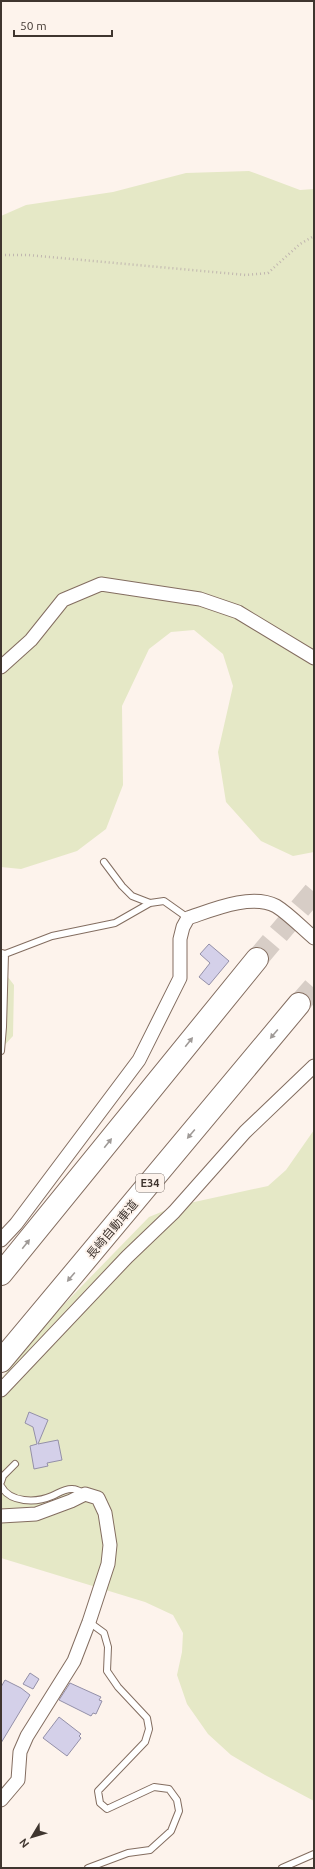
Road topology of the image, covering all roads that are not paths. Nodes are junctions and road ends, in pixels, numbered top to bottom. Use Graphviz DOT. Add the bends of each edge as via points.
graph roads {
  1 [pos="314,658"];
  2 [pos="1,667"];
  3 [pos="104,862"];
  4 [pos="150,903"];
  5 [pos="188,918"];
  6 [pos="314,938"];
  7 [pos="3,953"];
  8 [pos="257,959"];
  9 [pos="299,1004"];
  10 [pos="1,1051"];
  11 [pos="314,1066"];
  12 [pos="1,1240"];
  13 [pos="1,1274"];
  14 [pos="1,1361"];
  15 [pos="1,1390"];
  16 [pos="15,1464"];
  17 [pos="1,1482"];
  18 [pos="1,1486"];
  19 [pos="85,1494"];
  20 [pos="1,1516"];
  21 [pos="89,1622"];
  22 [pos="1,1800"];
  23 [pos="314,1854"];
  24 [pos="88,1868"];
  25 [pos="282,1868"];
  1 -- 2 [label="street" via="238,612 200,599 101,584 63,600 31,640"];
  3 -- 4 [label="lane" via="132,896"];
  4 -- 5 [label="lane" via="164,902"];
  4 -- 7 [label="lane" via="115,923 52,936"];
  5 -- 6 [label="street" via="238,902 257,902 275,906"];
  5 -- 12 [label="street" via="180,939 180,978 139,1060 16,1224"];
  7 -- 10 [label="lane" via="4,1027"];
  13 -- 8 [label="highway, one-way"];
  9 -- 14 [label="highway, 長崎自動車道 / E34, one-way"];
  11 -- 15 [label="street" via="245,1132 174,1212 127,1256"];
  16 -- 17 [label="lane" via="2,1476"];
  18 -- 19 [label="lane" via="4,1492 12,1497 28,1501 51,1497 62,1490 74,1489"];
  19 -- 20 [label="street" via="36,1514"];
  19 -- 21 [label="street" via="98,1498 105,1513 110,1546 108,1564"];
  21 -- 22 [label="street" via="74,1661 27,1736 20,1752 18,1780"];
  21 -- 24 [label="lane" via="104,1633 108,1647 107,1671 147,1718 150,1729 146,1742 98,1791 100,1803 107,1809 154,1787 169,1789 177,1800 179,1811 171,1831 150,1850 128,1853"];
  23 -- 25 [label="lane"];
}
